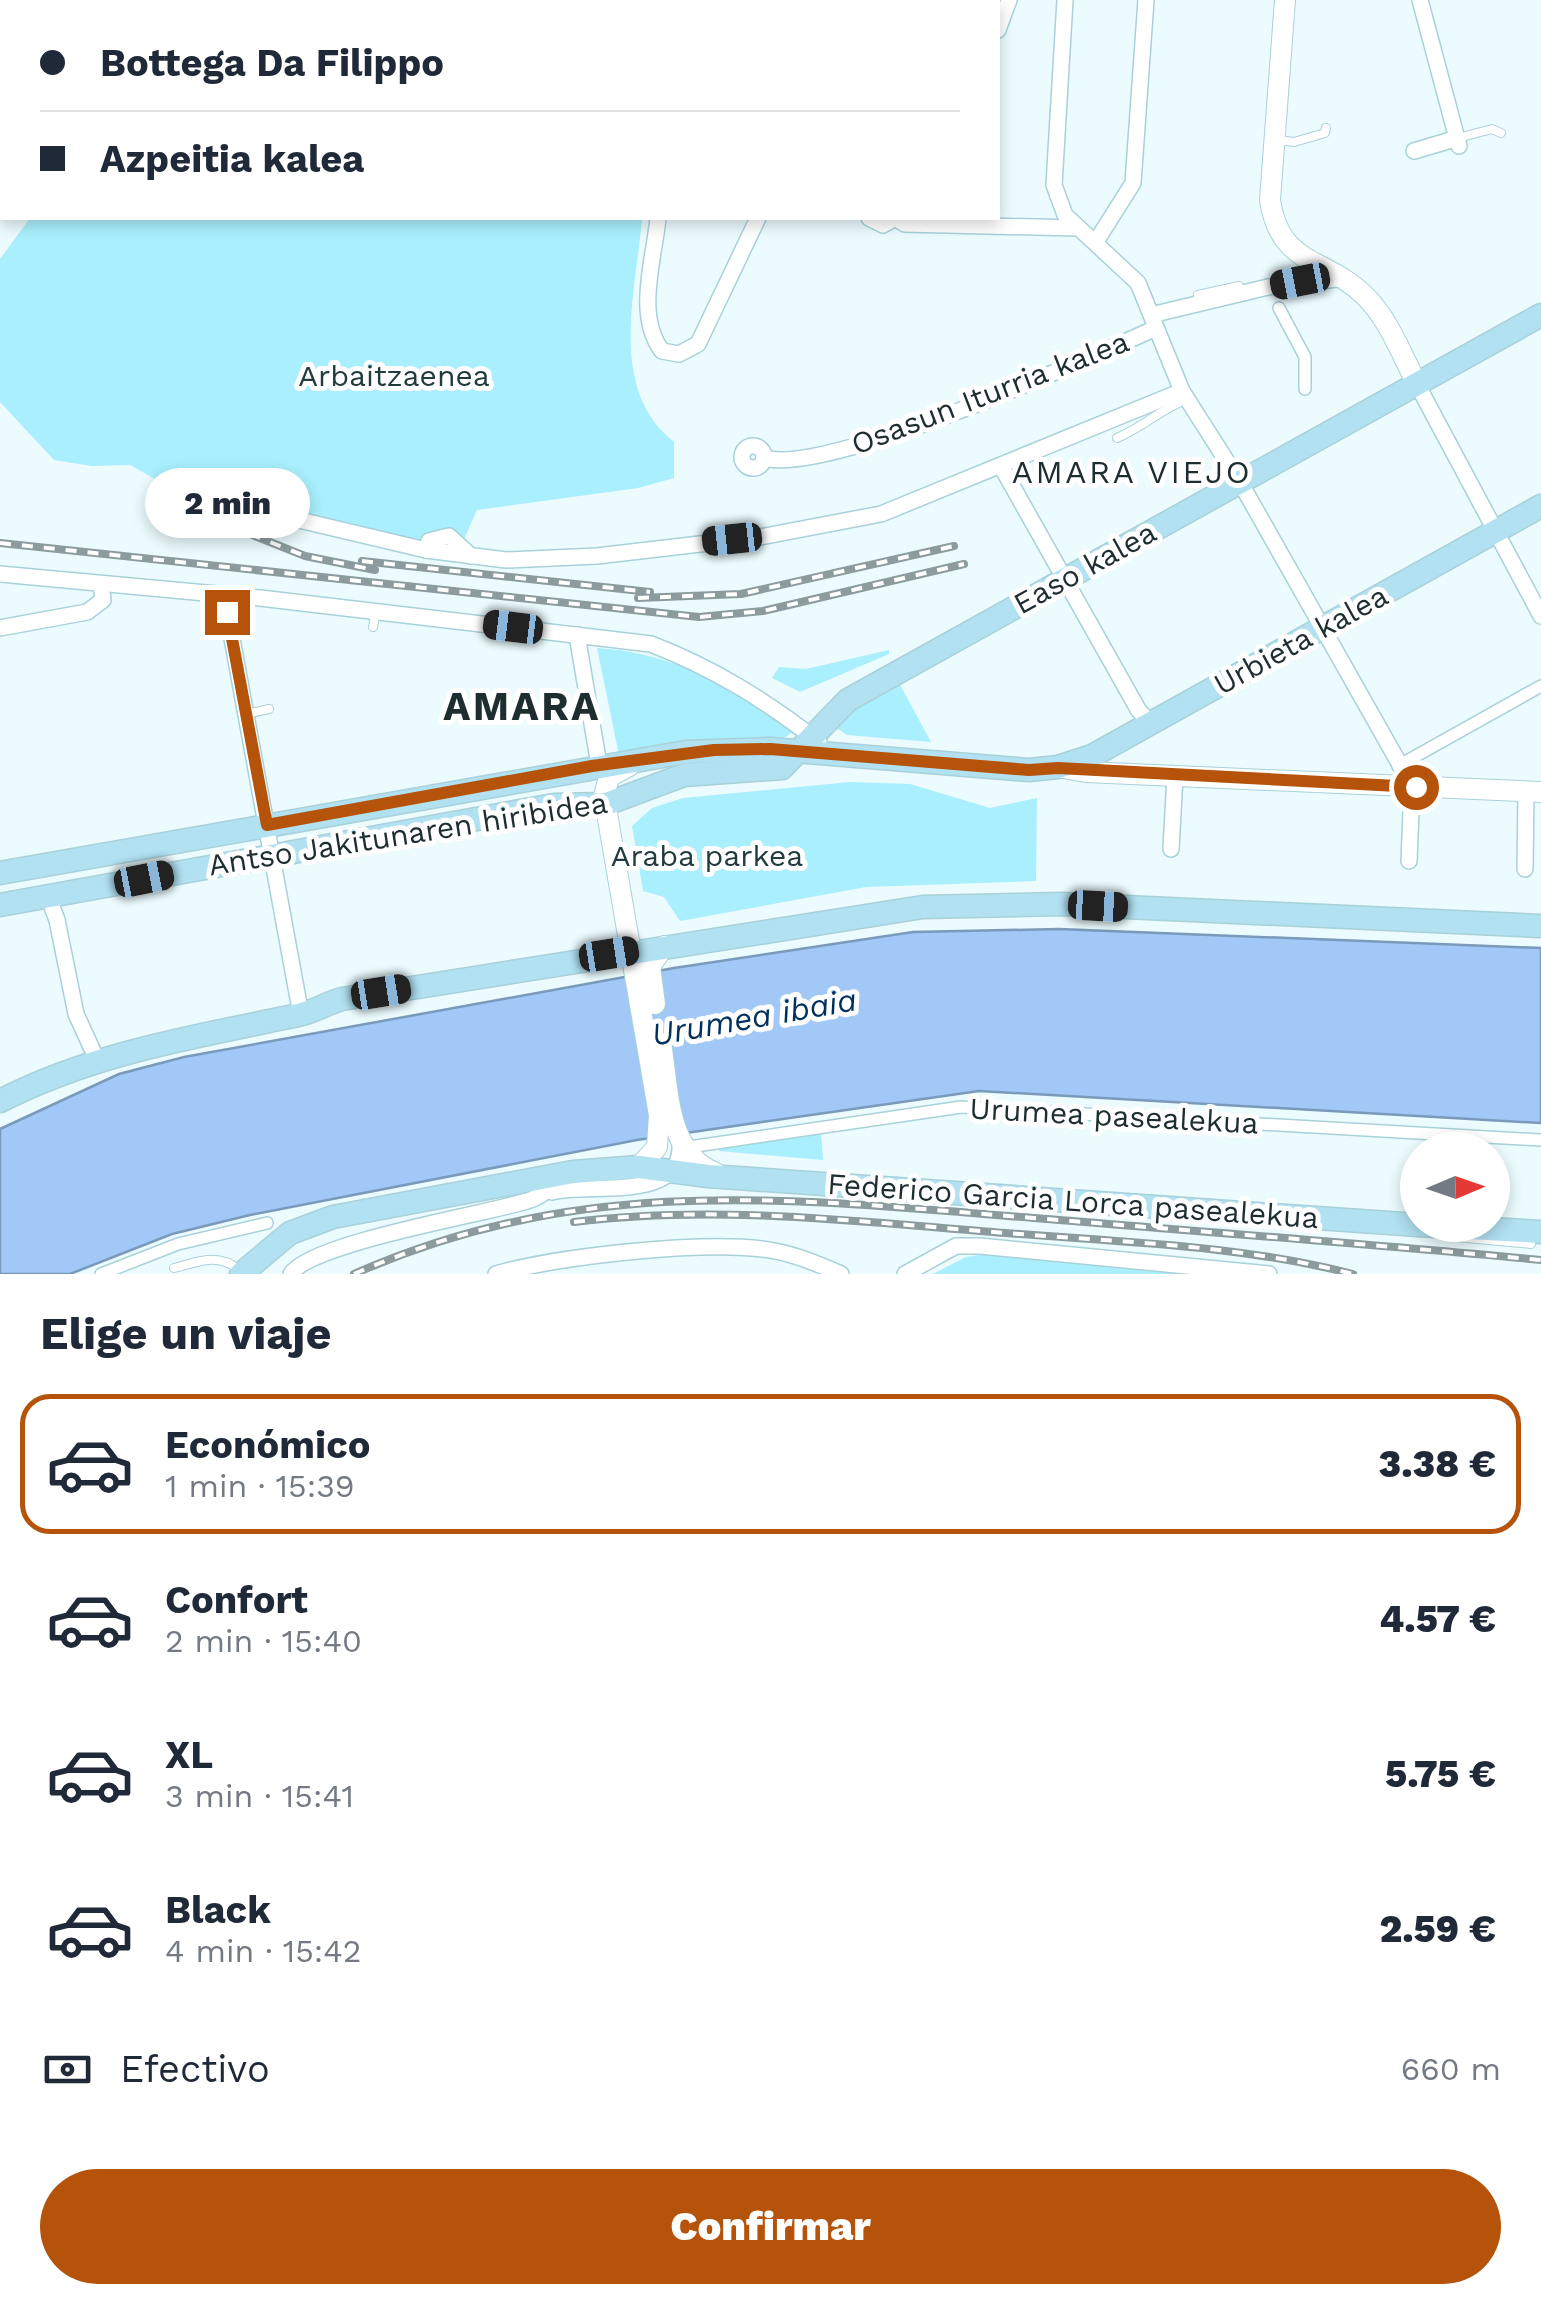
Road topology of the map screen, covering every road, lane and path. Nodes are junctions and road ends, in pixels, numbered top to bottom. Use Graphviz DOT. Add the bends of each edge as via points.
graph roads {
  1 [pos="1009,0"];
  2 [pos="1065,0"];
  3 [pos="1146,0"];
  4 [pos="1285,0"];
  5 [pos="1420,0"];
  6 [pos="1000,25"];
  7 [pos="1326,128"];
  8 [pos="1500,133"];
  9 [pos="1274,140"];
  10 [pos="1458,142"];
  11 [pos="1414,152"];
  12 [pos="658,220"];
  13 [pos="757,220"];
  14 [pos="898,220"];
  15 [pos="1077,228"];
  16 [pos="1097,240"];
  17 [pos="1346,282"];
  18 [pos="1268,288"];
  19 [pos="1198,296"];
  20 [pos="1279,308"];
  21 [pos="1541,315"];
  22 [pos="1154,322"];
  23 [pos="1417,384"];
  24 [pos="1306,389"];
  25 [pos="1185,395"];
  26 [pos="1117,438"];
  27 [pos="764,458"];
  28 [pos="1001,466"];
  29 [pos="1240,482"];
  30 [pos="1541,506"];
  31 [pos="239,510"];
  32 [pos="1496,531"];
  33 [pos="0,574"];
  34 [pos="1066,579"];
  35 [pos="101,584"];
  36 [pos="224,595"];
  37 [pos="1541,616"];
  38 [pos="0,628"];
  39 [pos="1321,628"];
  40 [pos="577,634"];
  41 [pos="1541,686"];
  42 [pos="269,709"];
  43 [pos="246,714"];
  44 [pos="1151,724"];
  45 [pos="796,735"];
  46 [pos="659,756"];
  47 [pos="599,765"];
  48 [pos="1398,766"];
  49 [pos="1058,768"];
  50 [pos="1175,776"];
  51 [pos="1412,786"];
  52 [pos="1534,792"];
  53 [pos="605,804"];
  54 [pos="267,825"];
  55 [pos="1172,848"];
  56 [pos="272,855"];
  57 [pos="1409,861"];
  58 [pos="1525,869"];
  59 [pos="0,872"];
  60 [pos="48,896"];
  61 [pos="0,905"];
  62 [pos="1541,926"];
  63 [pos="639,966"];
  64 [pos="302,1014"];
  65 [pos="97,1060"];
  66 [pos="0,1101"];
  67 [pos="1541,1140"];
  68 [pos="663,1152"];
  69 [pos="673,1170"];
  70 [pos="573,1172"];
  71 [pos="728,1177"];
  72 [pos="543,1194"];
  73 [pos="267,1222"];
  74 [pos="1400,1224"];
  75 [pos="1510,1235"];
  76 [pos="1536,1238"];
  77 [pos="174,1268"];
  78 [pos="524,1270"];
  79 [pos="241,1273"];
  80 [pos="101,1274"];
  81 [pos="291,1274"];
  82 [pos="496,1274"];
  83 [pos="841,1274"];
  84 [pos="905,1274"];
  85 [pos="1270,1274"];
  1 -- 6 [label="street"];
  2 -- 15 [label="street" via="1054,185"];
  3 -- 16 [label="street" via="1148,54 1133,184"];
  4 -- 9 [label="street"];
  5 -- 10 [label="street"];
  7 -- 9 [label="lane" via="1294,142"];
  8 -- 10 [label="lane" via="1492,129"];
  9 -- 17 [label="street" via="1270,200 1276,227 1293,251"];
  10 -- 11 [label="street"];
  12 -- 13 [label="street" via="650,335 662,351 679,354 698,344"];
  14 -- 15 [label="street"];
  15 -- 16 [label="street"];
  16 -- 22 [label="street" via="1132,275"];
  17 -- 18 [label="street, Osasun Iturria kalea" via="1327,277"];
  17 -- 23 [label="street" via="1375,308"];
  18 -- 19 [label="lane" via="1248,284"];
  18 -- 22 [label="street, Osasun Iturria kalea"];
  20 -- 24 [label="street" via="1304,357"];
  21 -- 23 [label="main road, Easo kalea"];
  22 -- 25 [label="street"];
  22 -- 27 [label="street, Osasun Iturria kalea" via="867,444"];
  23 -- 29 [label="main road, Easo kalea"];
  23 -- 32 [label="street"];
  25 -- 26 [label="lane" via="1149,424"];
  25 -- 28 [label="street"];
  25 -- 29 [label="street"];
  28 -- 31 [label="street" via="881,514 760,537 597,556 471,556 449,536 429,541 426,550"];
  28 -- 34 [label="street"];
  29 -- 34 [label="main road, Easo kalea"];
  29 -- 39 [label="street"];
  30 -- 32 [label="main road, Urbieta kalea"];
  32 -- 37 [label="street"];
  32 -- 39 [label="main road, Urbieta kalea"];
  33 -- 35 [label="street"];
  34 -- 44 [label="street"];
  34 -- 45 [label="main road, Easo kalea"];
  35 -- 36 [label="street"];
  35 -- 38 [label="street" via="102,600 87,612"];
  36 -- 40 [label="street" via="374,619"];
  36 -- 43 [label="street"];
  39 -- 44 [label="main road, Urbieta kalea"];
  39 -- 48 [label="street"];
  40 -- 45 [label="street" via="651,644 700,662"];
  40 -- 47 [label="street"];
  41 -- 48 [label="street"];
  42 -- 43 [label="lane"];
  43 -- 54 [label="street"];
  44 -- 49 [label="main road, Urbieta kalea"];
  45 -- 46 [label="main road, Antso Jakitunaren hiribidea"];
  45 -- 49 [label="main road, Antso Jakitunaren hiribidea" via="842,754"];
  45 -- 53 [label="main road, Antso Jakitunaren hiribidea" via="782,768 676,776"];
  46 -- 47 [label="main road, Antso Jakitunaren hiribidea"];
  46 -- 53 [label="street" via="614,772 604,789"];
  47 -- 54 [label="main road, Antso Jakitunaren hiribidea"];
  48 -- 51 [label="street"];
  49 -- 50 [label="street"];
  50 -- 51 [label="street"];
  50 -- 55 [label="street"];
  51 -- 52 [label="street"];
  51 -- 57 [label="street"];
  52 -- 58 [label="street"];
  53 -- 56 [label="main road, Antso Jakitunaren hiribidea" via="554,805"];
  53 -- 63 [label="street"];
  54 -- 56 [label="street"];
  54 -- 59 [label="main road, Antso Jakitunaren hiribidea"];
  56 -- 60 [label="main road, Antso Jakitunaren hiribidea"];
  56 -- 64 [label="street"];
  60 -- 61 [label="main road, Antso Jakitunaren hiribidea"];
  60 -- 65 [label="street" via="76,1014"];
  62 -- 63 [label="main road" via="970,904 664,946"];
  63 -- 64 [label="main road" via="342,999"];
  63 -- 68 [label="street"];
  64 -- 65 [label="main road" via="190,1034"];
  65 -- 66 [label="main road"];
  67 -- 68 [label="street, Urumea pasealekua" via="961,1106"];
  68 -- 69 [label="main road, Federico Garcia Lorca pasealekua"];
  68 -- 69 [label="street"];
  68 -- 70 [label="main road, Urumea pasealekua"];
  68 -- 71 [label="street, Federico Garcia Lorca pasealekua"];
  68 -- 72 [label="street, Urumea pasealekua"];
  69 -- 71 [label="main road, Federico Garcia Lorca pasealekua"];
  70 -- 72 [label="street"];
  70 -- 79 [label="main road, Urumea pasealekua" via="318,1221 276,1242"];
  71 -- 74 [label="main road, Federico Garcia Lorca pasealekua"];
  72 -- 81 [label="street" via="306,1261"];
  73 -- 80 [label="street" via="178,1244"];
  75 -- 76 [label="main road, Federico Garcia Lorca pasealekua"];
  77 -- 79 [label="lane" via="214,1258 228,1260"];
  78 -- 82 [label="street"];
  78 -- 83 [label="street" via="737,1248 774,1251"];
  84 -- 85 [label="street" via="956,1246 980,1246"];
}
